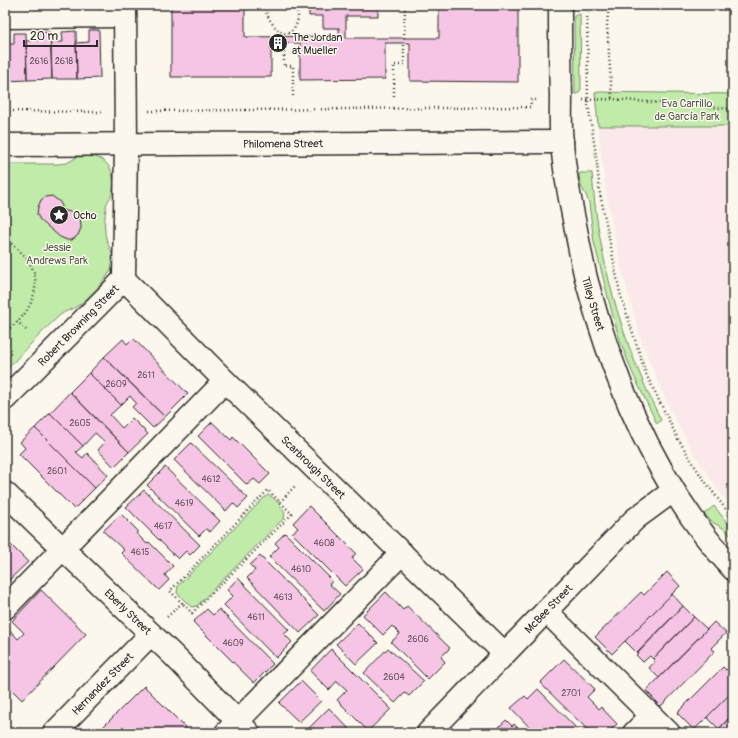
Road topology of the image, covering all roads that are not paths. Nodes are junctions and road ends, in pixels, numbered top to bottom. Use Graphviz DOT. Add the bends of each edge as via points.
graph roads {
  1 [pos="560,5"];
  2 [pos="125,11"];
  3 [pos="5,17"];
  4 [pos="562,142"];
  5 [pos="5,145"];
  6 [pos="126,145"];
  7 [pos="124,279"];
  8 [pos="225,381"];
  9 [pos="5,398"];
  10 [pos="674,491"];
  11 [pos="5,493"];
  12 [pos="63,549"];
  13 [pos="402,553"];
  14 [pos="733,569"];
  15 [pos="5,608"];
  16 [pos="546,611"];
  17 [pos="151,634"];
  18 [pos="504,654"];
  19 [pos="651,716"];
  20 [pos="237,729"];
  21 [pos="54,733"];
  22 [pos="428,733"];
  23 [pos="634,733"];
  24 [pos="669,733"];
  1 -- 4 [label="street, Tilley Street"];
  2 -- 3 [label="street"];
  2 -- 6 [label="street, Robert Browning Street"];
  4 -- 6 [label="street, Philomena Street"];
  4 -- 10 [label="street, Tilley Street" via="569,196 587,281 602,333 620,384 644,437"];
  5 -- 6 [label="street, Philomena Street"];
  6 -- 7 [label="street, Robert Browning Street"];
  7 -- 8 [label="street, Scarbrough Street"];
  7 -- 9 [label="street, Robert Browning Street"];
  8 -- 12 [label="street"];
  8 -- 13 [label="street, Scarbrough Street"];
  10 -- 14 [label="street, Tilley Street" via="692,519"];
  10 -- 16 [label="street, McBee Street" via="635,519"];
  11 -- 12 [label="street, Eberly Street"];
  12 -- 15 [label="street"];
  12 -- 17 [label="street, Eberly Street"];
  13 -- 18 [label="street, Scarbrough Street"];
  13 -- 20 [label="street"];
  16 -- 18 [label="street, McBee Street"];
  16 -- 19 [label="street"];
  17 -- 20 [label="street, Eberly Street"];
  17 -- 21 [label="street, Hernandez Street"];
  18 -- 22 [label="street, McBee Street"];
  19 -- 23 [label="street"];
  19 -- 24 [label="street"];
}
